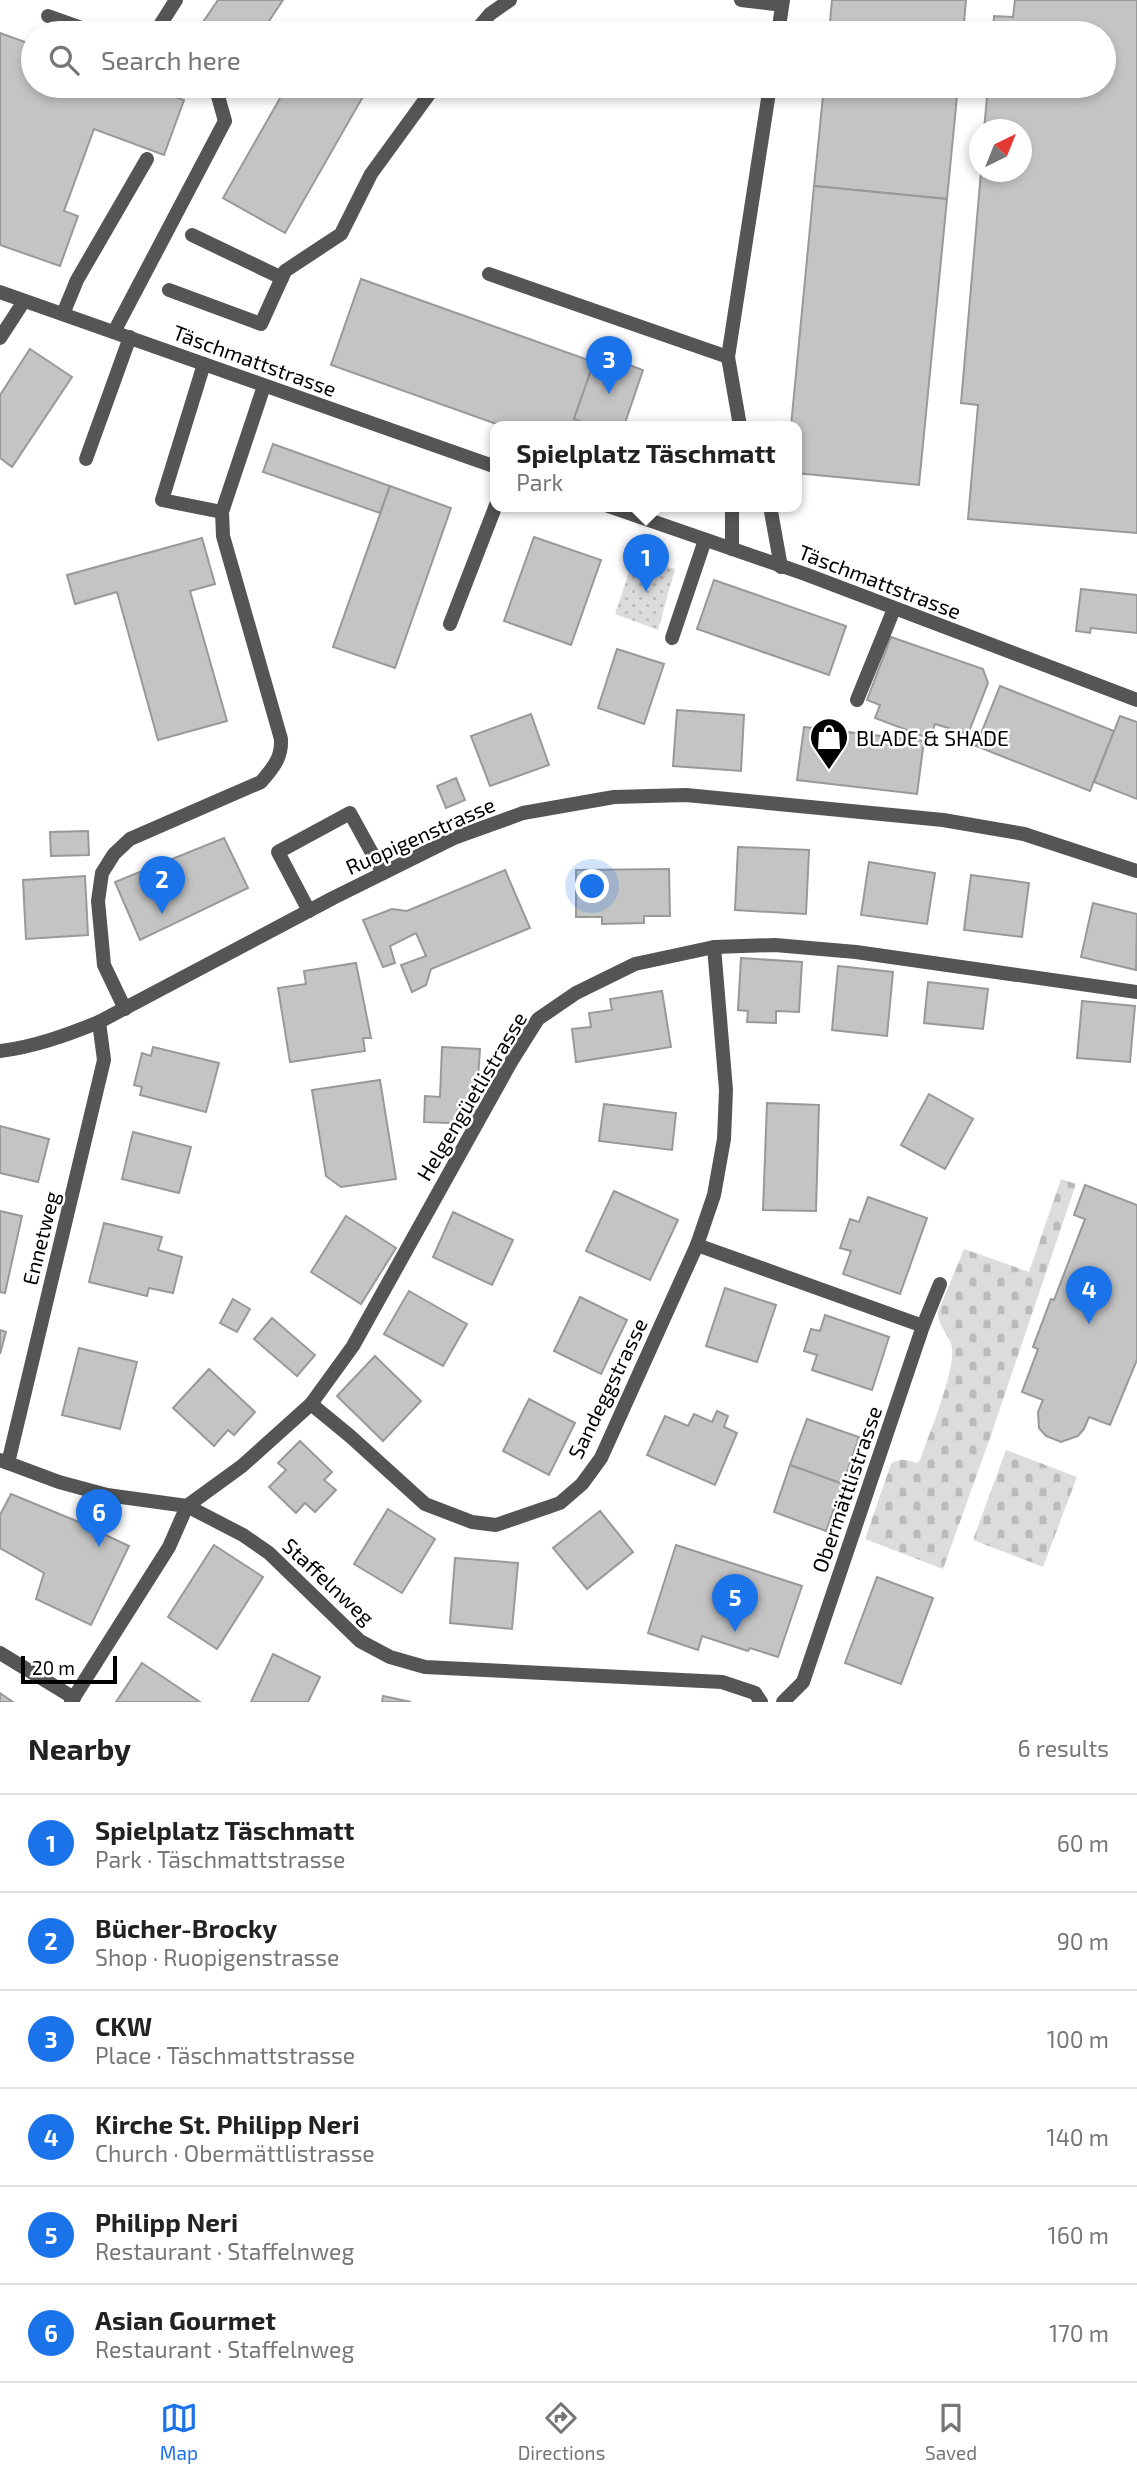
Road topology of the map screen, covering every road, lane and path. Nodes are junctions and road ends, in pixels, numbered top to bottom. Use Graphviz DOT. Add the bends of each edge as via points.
graph roads {
  1 [pos="176,0"];
  2 [pos="510,0"];
  3 [pos="741,0"];
  4 [pos="783,3"];
  5 [pos="48,16"];
  6 [pos="62,21"];
  7 [pos="163,21"];
  8 [pos="484,21"];
  9 [pos="780,21"];
  10 [pos="219,98"];
  11 [pos="426,98"];
  12 [pos="768,98"];
  13 [pos="147,159"];
  14 [pos="192,235"];
  15 [pos="489,274"];
  16 [pos="282,278"];
  17 [pos="169,290"];
  18 [pos="0,292"];
  19 [pos="24,301"];
  20 [pos="63,314"];
  21 [pos="114,332"];
  22 [pos="130,337"];
  23 [pos="0,338"];
  24 [pos="728,357"];
  25 [pos="204,365"];
  26 [pos="264,386"];
  27 [pos="739,421"];
  28 [pos="86,459"];
  29 [pos="490,465"];
  30 [pos="222,512"];
  31 [pos="492,512"];
  32 [pos="625,512"];
  33 [pos="732,512"];
  34 [pos="771,512"];
  35 [pos="705,540"];
  36 [pos="732,549"];
  37 [pos="781,567"];
  38 [pos="894,609"];
  39 [pos="450,624"];
  40 [pos="672,638"];
  41 [pos="857,700"];
  42 [pos="1137,701"];
  43 [pos="1137,870"];
  44 [pos="383,873"];
  45 [pos="309,911"];
  46 [pos="714,947"];
  47 [pos="1137,992"];
  48 [pos="125,1009"];
  49 [pos="99,1022"];
  50 [pos="0,1051"];
  51 [pos="697,1245"];
  52 [pos="940,1284"];
  53 [pos="923,1326"];
  54 [pos="311,1404"];
  55 [pos="4,1462"];
  56 [pos="187,1506"];
  57 [pos="0,1653"];
  58 [pos="73,1700"];
  59 [pos="761,1702"];
  60 [pos="783,1702"];
  1 -- 7 [label="street"];
  2 -- 8 [label="street"];
  3 -- 4 [label="street"];
  4 -- 9 [label="street"];
  5 -- 6 [label="street"];
  10 -- 21 [label="street" via="225,121"];
  11 -- 16 [label="street" via="370,174 341,234 285,271"];
  12 -- 24 [label="street"];
  13 -- 20 [label="street"];
  14 -- 16 [label="street"];
  15 -- 24 [label="street"];
  16 -- 17 [label="street" via="261,324"];
  18 -- 19 [label="street, Täschmattstrasse"];
  19 -- 20 [label="street, Täschmattstrasse"];
  19 -- 23 [label="street"];
  20 -- 21 [label="street, Täschmattstrasse"];
  21 -- 22 [label="street, Täschmattstrasse"];
  22 -- 25 [label="street, Täschmattstrasse"];
  22 -- 28 [label="street"];
  24 -- 27 [label="street"];
  25 -- 26 [label="street, Täschmattstrasse"];
  25 -- 30 [label="street" via="162,500"];
  26 -- 29 [label="street, Täschmattstrasse"];
  26 -- 30 [label="street"];
  30 -- 48 [label="street" via="223,536 282,751 261,782 130,839 102,873 98,901 104,965"];
  31 -- 39 [label="street"];
  32 -- 35 [label="street, Täschmattstrasse"];
  33 -- 36 [label="street"];
  34 -- 37 [label="street"];
  35 -- 36 [label="street, Täschmattstrasse"];
  35 -- 40 [label="street"];
  36 -- 37 [label="street, Täschmattstrasse"];
  37 -- 38 [label="street, Täschmattstrasse"];
  38 -- 41 [label="street"];
  38 -- 42 [label="street, Täschmattstrasse"];
  43 -- 44 [label="street, Ruopigenstrasse" via="1024,834 943,820 686,795 614,797 523,813 454,838"];
  44 -- 45 [label="street, Ruopigenstrasse"];
  44 -- 45 [label="street" via="351,813 278,852"];
  45 -- 48 [label="street, Ruopigenstrasse"];
  46 -- 47 [label="street, Helgengüetlistrasse" via="775,945 856,952"];
  46 -- 51 [label="street, Sandeggstrasse" via="726,1090 724,1139 714,1195"];
  46 -- 54 [label="street, Helgengüetlistrasse" via="635,964 576,993 538,1019 353,1346"];
  48 -- 49 [label="street, Ruopigenstrasse"];
  49 -- 50 [label="street, Ruopigenstrasse"];
  49 -- 55 [label="street, Ennetweg" via="104,1060"];
  51 -- 53 [label="street"];
  51 -- 54 [label="street, Sandeggstrasse" via="601,1458 560,1503 496,1525 472,1522 425,1504"];
  52 -- 53 [label="street, Obermättlistrasse"];
  53 -- 60 [label="street, Obermättlistrasse" via="803,1682"];
  54 -- 56 [label="street, Helgengüetlistrasse" via="242,1466"];
  55 -- 56 [label="street, Staffelnweg" via="107,1495"];
  56 -- 58 [label="street" via="169,1547"];
  56 -- 59 [label="street, Staffelnweg" via="269,1553 360,1641 390,1657 425,1667 722,1682 755,1693"];
  57 -- 58 [label="street"];
}
